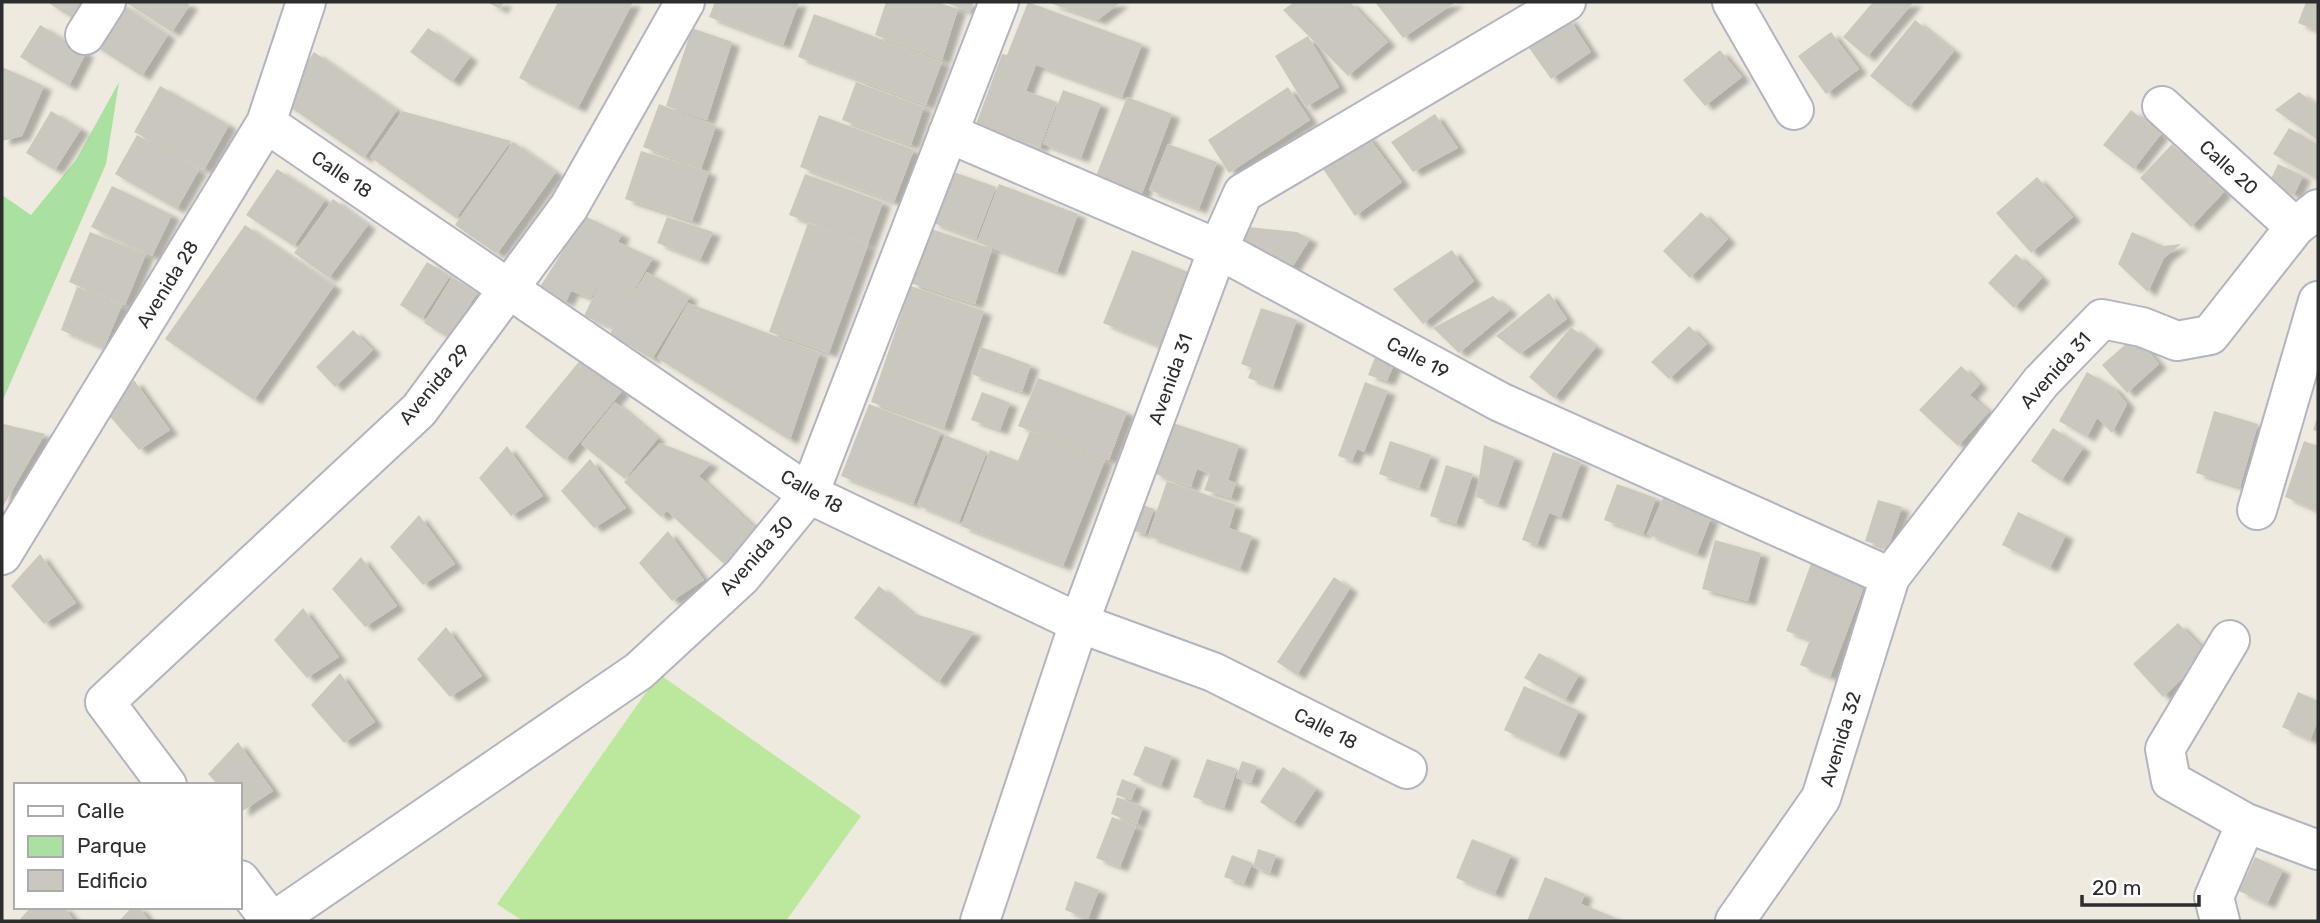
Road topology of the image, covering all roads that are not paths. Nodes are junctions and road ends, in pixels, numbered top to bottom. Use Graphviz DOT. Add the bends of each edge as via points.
graph roads {
  1 [pos="106,2"];
  2 [pos="306,2"];
  3 [pos="685,2"];
  4 [pos="999,2"];
  5 [pos="1566,2"];
  6 [pos="1732,2"];
  7 [pos="85,35"];
  8 [pos="2162,106"];
  9 [pos="1794,110"];
  10 [pos="266,123"];
  11 [pos="948,133"];
  12 [pos="2307,218"];
  13 [pos="1217,249"];
  14 [pos="510,289"];
  15 [pos="2318,301"];
  16 [pos="809,494"];
  17 [pos="2256,510"];
  18 [pos="2,555"];
  19 [pos="1890,577"];
  20 [pos="1079,623"];
  21 [pos="2230,640"];
  22 [pos="1407,769"];
  23 [pos="165,783"];
  24 [pos="2246,823"];
  25 [pos="2318,850"];
  26 [pos="242,882"];
  27 [pos="273,921"];
  28 [pos="980,921"];
  29 [pos="1735,921"];
  30 [pos="2220,921"];
  1 -- 7 [label="street"];
  2 -- 10 [label="street, Avenida 28"];
  3 -- 14 [label="street, Avenida 29" via="569,207"];
  4 -- 11 [label="street, Avenida 30"];
  5 -- 13 [label="street, Avenida 31" via="1242,193"];
  6 -- 9 [label="street"];
  8 -- 12 [label="street, Calle 20"];
  10 -- 14 [label="street, Calle 18"];
  10 -- 18 [label="street, Avenida 28"];
  11 -- 13 [label="street, Calle 19"];
  11 -- 16 [label="street, Avenida 30"];
  12 -- 19 [label="street, Avenida 31" via="2210,335 2177,341 2142,327 2102,319 2040,382"];
  13 -- 19 [label="street, Calle 19" via="1500,402"];
  13 -- 20 [label="street, Avenida 31"];
  14 -- 16 [label="street, Calle 18"];
  14 -- 23 [label="street, Avenida 29" via="419,410 104,702"];
  15 -- 17 [label="street"];
  16 -- 20 [label="street, Calle 18"];
  16 -- 27 [label="street, Avenida 30" via="742,576 639,671"];
  19 -- 29 [label="street, Avenida 32" via="1821,798"];
  20 -- 22 [label="street, Calle 18" via="1213,672"];
  20 -- 28 [label="street, Avenida 31"];
  21 -- 24 [label="street" via="2165,749 2171,781"];
  24 -- 25 [label="street"];
  24 -- 30 [label="street" via="2214,897"];
  26 -- 27 [label="street"];
}
